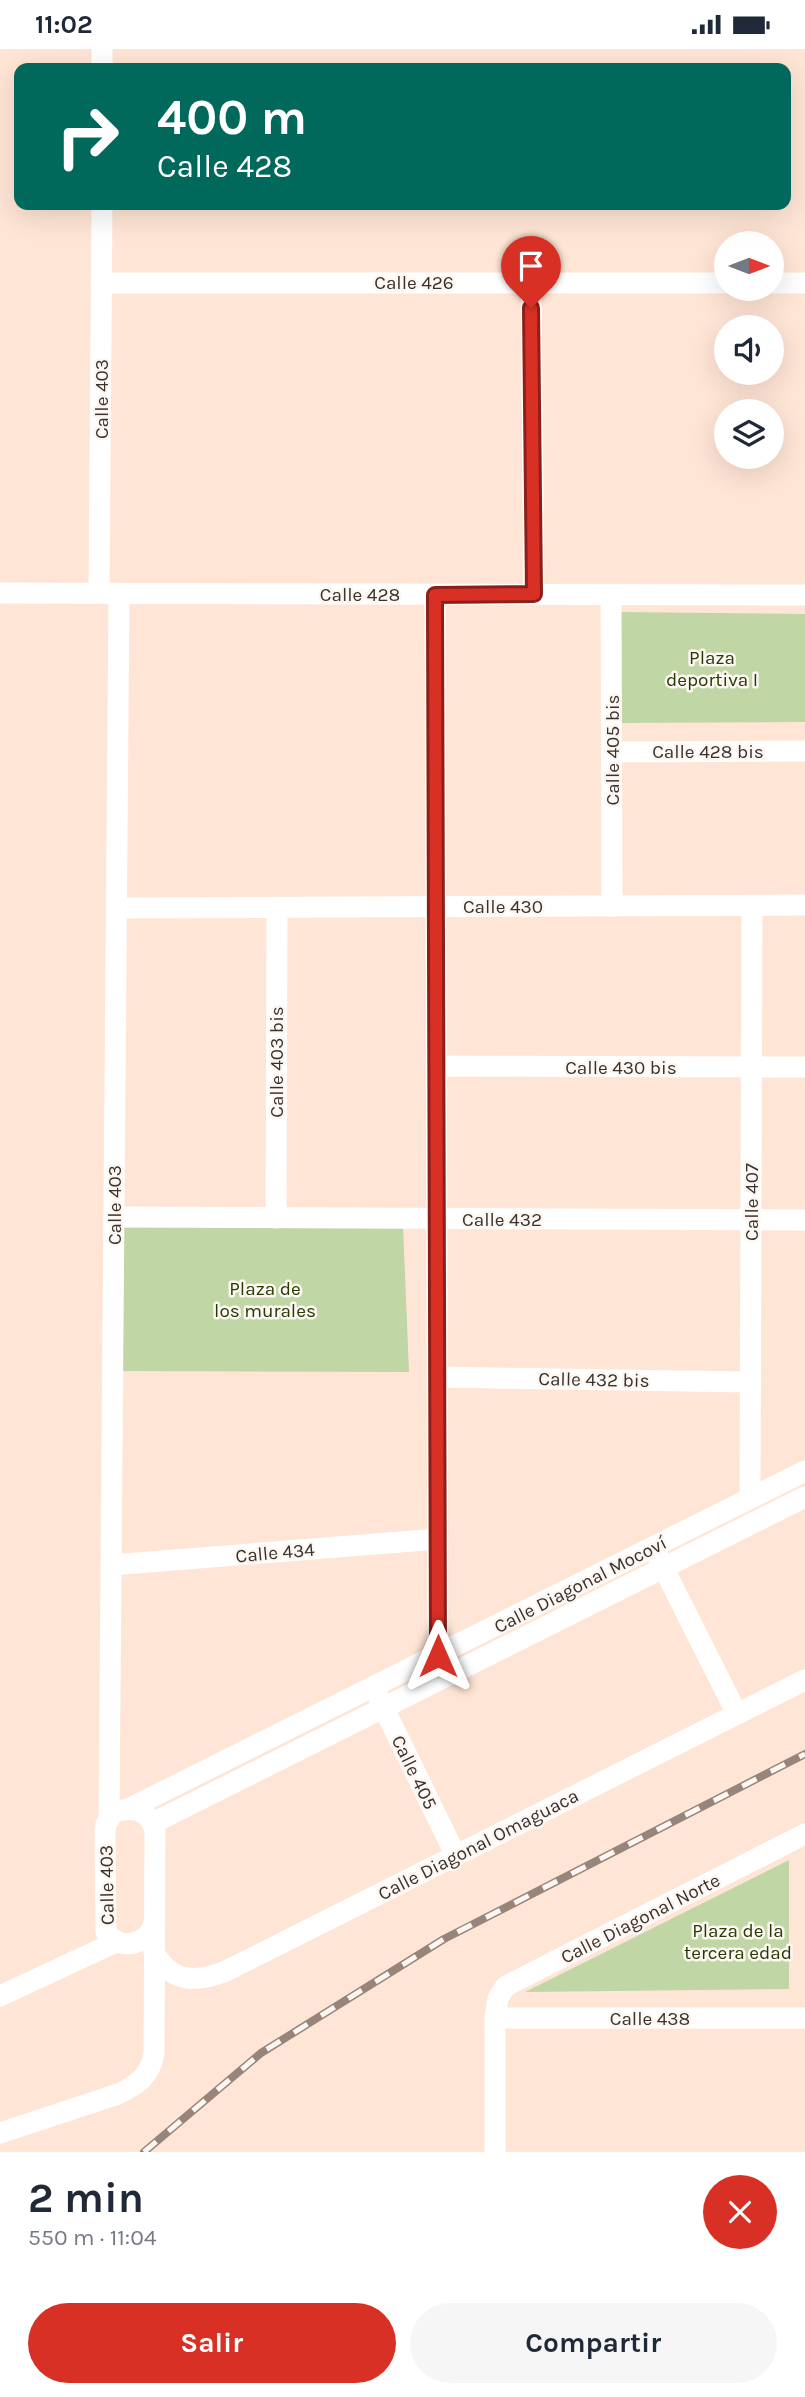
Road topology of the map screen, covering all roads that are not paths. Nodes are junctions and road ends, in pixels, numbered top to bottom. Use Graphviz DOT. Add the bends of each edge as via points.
graph roads {
  1 [pos="102,210"];
  2 [pos="531,282"];
  3 [pos="101,283"];
  4 [pos="714,283"];
  5 [pos="784,283"];
  6 [pos="805,283"];
  7 [pos="0,593"];
  8 [pos="109,593"];
  9 [pos="534,594"];
  10 [pos="435,595"];
  11 [pos="611,595"];
  12 [pos="805,595"];
  13 [pos="805,751"];
  14 [pos="612,752"];
  15 [pos="752,905"];
  16 [pos="805,905"];
  17 [pos="436,906"];
  18 [pos="612,906"];
  19 [pos="276,907"];
  20 [pos="117,908"];
  21 [pos="436,1066"];
  22 [pos="751,1067"];
  23 [pos="805,1067"];
  24 [pos="114,1217"];
  25 [pos="276,1218"];
  26 [pos="437,1218"];
  27 [pos="751,1220"];
  28 [pos="805,1220"];
  29 [pos="437,1377"];
  30 [pos="750,1382"];
  31 [pos="805,1471"];
  32 [pos="805,1497"];
  33 [pos="750,1498"];
  34 [pos="438,1539"];
  35 [pos="653,1547"];
  36 [pos="111,1565"];
  37 [pos="663,1568"];
  38 [pos="438,1656"];
  39 [pos="805,1680"];
  40 [pos="373,1688"];
  41 [pos="383,1708"];
  42 [pos="737,1714"];
  43 [pos="119,1813"];
  44 [pos="153,1823"];
  45 [pos="805,1834"];
  46 [pos="456,1856"];
  47 [pos="154,1922"];
  48 [pos="116,1942"];
  49 [pos="154,1952"];
  50 [pos="0,1996"];
  51 [pos="495,2018"];
  52 [pos="805,2018"];
  53 [pos="0,2133"];
  54 [pos="495,2152"];
  1 -- 3 [label="street, Calle 403"];
  2 -- 3 [label="street, Calle 426"];
  2 -- 4 [label="street, Calle 426"];
  2 -- 9 [label="street"];
  3 -- 8 [label="street, Calle 403"];
  5 -- 6 [label="street"];
  7 -- 8 [label="street, Calle 428"];
  8 -- 10 [label="street, Calle 428"];
  8 -- 20 [label="street, Calle 403"];
  9 -- 10 [label="street, Calle 428"];
  9 -- 11 [label="street, Calle 428"];
  10 -- 17 [label="street"];
  11 -- 12 [label="street, Calle 428"];
  11 -- 14 [label="street, Calle 405 bis"];
  13 -- 14 [label="street, Calle 428 bis"];
  14 -- 18 [label="street, Calle 405 bis"];
  15 -- 16 [label="street, Calle 430"];
  15 -- 18 [label="street, Calle 430"];
  15 -- 22 [label="street, Calle 407"];
  17 -- 18 [label="street, Calle 430"];
  17 -- 19 [label="street, Calle 430"];
  17 -- 21 [label="street"];
  19 -- 20 [label="street, Calle 430"];
  19 -- 25 [label="street, Calle 403 bis"];
  20 -- 24 [label="street, Calle 403"];
  21 -- 22 [label="street, Calle 430 bis"];
  21 -- 26 [label="street"];
  22 -- 23 [label="street, Calle 430 bis"];
  22 -- 27 [label="street, Calle 407"];
  24 -- 25 [label="street, Calle 432"];
  24 -- 36 [label="street, Calle 403"];
  25 -- 26 [label="street, Calle 432"];
  26 -- 27 [label="street, Calle 432"];
  26 -- 29 [label="street"];
  27 -- 28 [label="street, Calle 432"];
  27 -- 30 [label="street, Calle 407"];
  29 -- 30 [label="street, Calle 432 bis"];
  29 -- 34 [label="street"];
  30 -- 33 [label="street, Calle 407"];
  31 -- 33 [label="street, Calle Diagonal Mocoví"];
  32 -- 37 [label="street, Calle Diagonal Mocoví"];
  33 -- 35 [label="street, Calle Diagonal Mocoví"];
  34 -- 36 [label="street, Calle 434"];
  34 -- 38 [label="street"];
  35 -- 37 [label="street"];
  35 -- 38 [label="street, Calle Diagonal Mocoví"];
  36 -- 43 [label="street, Calle 403"];
  37 -- 41 [label="street, Calle Diagonal Mocoví"];
  37 -- 42 [label="street"];
  38 -- 40 [label="street, Calle Diagonal Mocoví"];
  39 -- 42 [label="street, Calle Diagonal Omaguaca"];
  40 -- 41 [label="street, Calle 405"];
  40 -- 43 [label="street, Calle Diagonal Mocoví"];
  41 -- 44 [label="street, Calle Diagonal Mocoví"];
  41 -- 46 [label="street, Calle 405"];
  42 -- 46 [label="street, Calle Diagonal Omaguaca"];
  43 -- 44 [label="street" via="143,1812"];
  43 -- 48 [label="street, Calle 403" via="105,1831 104,1925"];
  44 -- 47 [label="street"];
  45 -- 51 [label="street, Calle Diagonal Norte" via="512,1982 501,1991"];
  46 -- 49 [label="street, Calle Diagonal Omaguaca" via="212,1976 178,1976 168,1971"];
  47 -- 48 [label="street, Calle 403" via="144,1940"];
  47 -- 49 [label="street"];
  48 -- 50 [label="street"];
  49 -- 53 [label="street" via="154,2054 144,2077 132,2088"];
  51 -- 52 [label="street, Calle 438"];
  51 -- 54 [label="street"];
}
